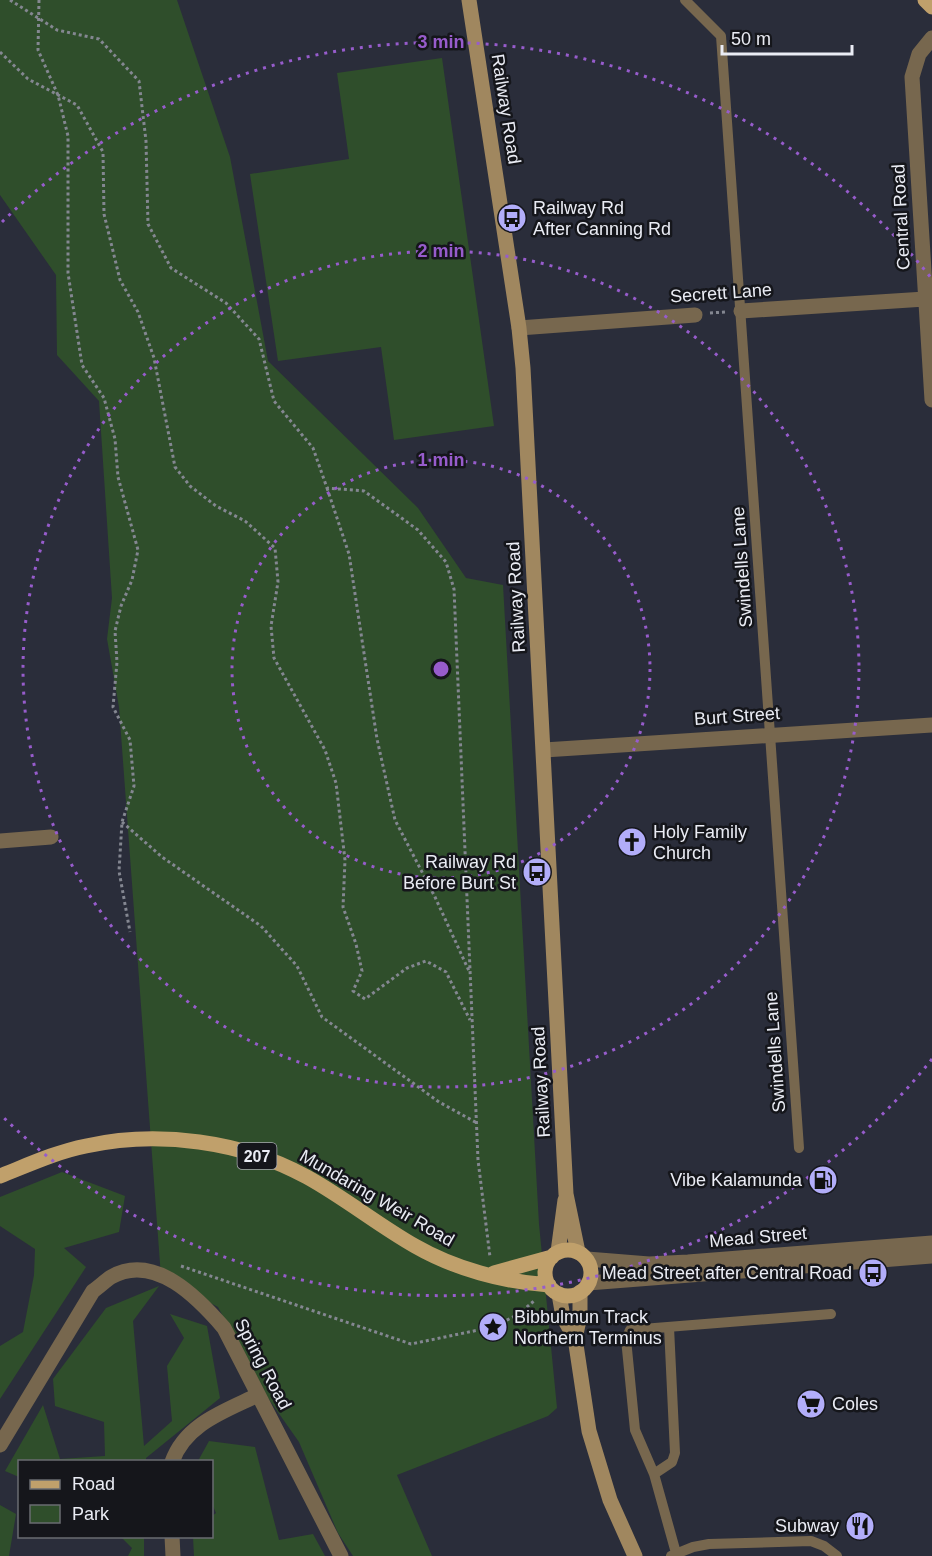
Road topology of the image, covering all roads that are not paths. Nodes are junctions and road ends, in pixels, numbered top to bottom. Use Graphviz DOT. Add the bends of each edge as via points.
graph roads {
  1 [pos="469,0"];
  2 [pos="685,0"];
  3 [pos="925,0"];
  4 [pos="932,7"];
  5 [pos="932,38"];
  6 [pos="925,299"];
  7 [pos="741,311"];
  8 [pos="695,315"];
  9 [pos="519,328"];
  10 [pos="932,400"];
  11 [pos="932,725"];
  12 [pos="770,733"];
  13 [pos="544,750"];
  14 [pos="51,837"];
  15 [pos="0,841"];
  16 [pos="799,1148"];
  17 [pos="0,1176"];
  18 [pos="566,1194"];
  19 [pos="932,1243"];
  20 [pos="555,1254"];
  21 [pos="583,1256"];
  22 [pos="932,1256"];
  23 [pos="491,1274"];
  24 [pos="584,1288"];
  25 [pos="554,1290"];
  26 [pos="831,1314"];
  27 [pos="669,1327"];
  28 [pos="575,1338"];
  29 [pos="258,1395"];
  30 [pos="0,1445"];
  31 [pos="172,1460"];
  32 [pos="654,1474"];
  33 [pos="172,1538"];
  34 [pos="674,1555"];
  35 [pos="173,1556"];
  36 [pos="341,1556"];
  37 [pos="635,1556"];
  38 [pos="837,1556"];
  1 -- 9 [label="street, Railway Road"];
  2 -- 7 [label="lane, Swindells Lane" via="721,36"];
  3 -- 4 [label="main road"];
  5 -- 6 [label="street, Central Road" via="920,54 912,77"];
  6 -- 7 [label="street, Secrett Lane"];
  6 -- 10 [label="street, Central Road"];
  7 -- 12 [label="lane, Swindells Lane"];
  8 -- 9 [label="street, Secrett Lane"];
  9 -- 13 [label="street, Railway Road"];
  11 -- 12 [label="street, Burt Street"];
  12 -- 13 [label="street, Burt Street"];
  12 -- 16 [label="lane, Swindells Lane"];
  13 -- 18 [label="street, Railway Road"];
  14 -- 15 [label="street"];
  17 -- 23 [label="main road, Mundaring Weir Road / 207" via="55,1154 116,1141 172,1140 229,1148 307,1177 432,1255"];
  18 -- 20 [label="street, Railway Road"];
  18 -- 21 [label="street, Railway Road"];
  19 -- 21 [label="street, Mead Street / 207" via="688,1262 649,1263"];
  20 -- 21 [label="main road, 207" via="568,1250"];
  20 -- 23 [label="main road, Mundaring Weir Road / 207"];
  20 -- 25 [label="main road" via="546,1276"];
  21 -- 24 [label="main road" via="591,1275"];
  22 -- 24 [label="street, Mead Street / 207"];
  23 -- 25 [label="main road, Mundaring Weir Road / 207"];
  24 -- 25 [label="main road, 207"];
  24 -- 28 [label="street"];
  25 -- 28 [label="street" via="562,1317"];
  26 -- 27 [label="lane"];
  27 -- 32 [label="lane" via="675,1453 672,1462"];
  27 -- 32 [label="lane" via="630,1330 627,1334 633,1423"];
  28 -- 37 [label="street" via="597,1461"];
  29 -- 30 [label="street, Spring Road" via="224,1328 204,1305 181,1286 156,1274 123,1272 93,1291"];
  29 -- 31 [label="street" via="206,1420 186,1436"];
  29 -- 36 [label="street, Spring Road"];
  32 -- 34 [label="lane"];
  33 -- 35 [label="street"];
  34 -- 38 [label="lane" via="709,1545 811,1541"];
}
